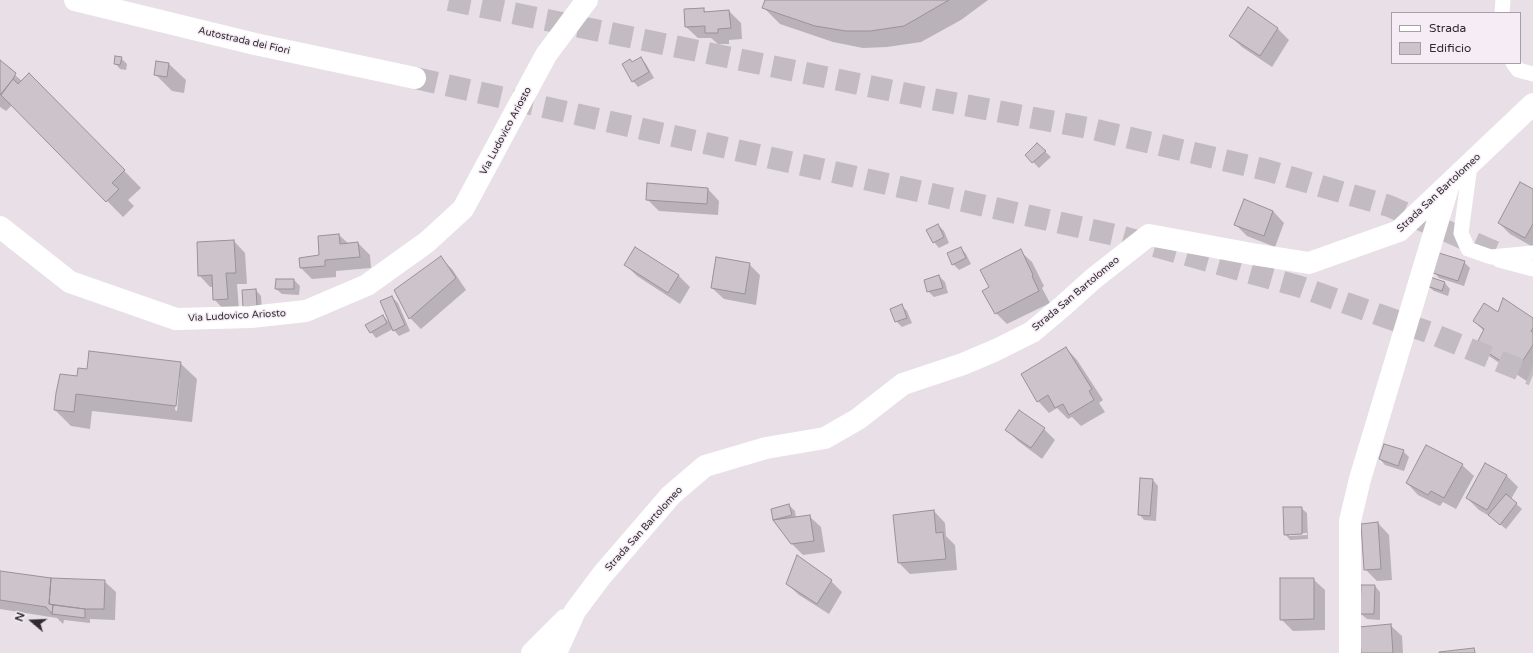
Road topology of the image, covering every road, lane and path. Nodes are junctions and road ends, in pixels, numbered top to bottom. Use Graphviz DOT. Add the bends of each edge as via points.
graph roads {
  1 [pos="75,0"];
  2 [pos="588,0"];
  3 [pos="1503,0"];
  4 [pos="1502,12"];
  5 [pos="1514,64"];
  6 [pos="1533,74"];
  7 [pos="415,78"];
  8 [pos="1533,104"];
  9 [pos="1470,165"];
  10 [pos="1448,186"];
  11 [pos="0,227"];
  12 [pos="1533,253"];
  13 [pos="1491,257"];
  14 [pos="1533,269"];
  15 [pos="575,611"];
  16 [pos="532,653"];
  17 [pos="556,653"];
  18 [pos="1350,653"];
  1 -- 7 [label="main road, Autostrada dei Fiori" via="254,44"];
  2 -- 11 [label="main road, Via Ludovico Ariosto" via="546,55 463,209 427,242 368,285 306,311 251,317 176,319 70,282"];
  3 -- 4 [label="lane"];
  5 -- 6 [label="lane" via="1518,70"];
  8 -- 9 [label="main road, Strada San Bartolomeo"];
  9 -- 10 [label="main road, Strada San Bartolomeo"];
  9 -- 13 [label="lane" via="1461,232 1468,249"];
  10 -- 15 [label="main road, Strada San Bartolomeo" via="1400,231 1309,263 1149,234 1032,332 963,364 903,384 858,419 825,438 766,448 705,466 671,495 602,575"];
  10 -- 18 [label="main road" via="1360,479 1350,521"];
  12 -- 13 [label="lane"];
  13 -- 14 [label="lane"];
  15 -- 16 [label="main road"];
  15 -- 17 [label="main road, Strada San Bartolomeo"];
}
